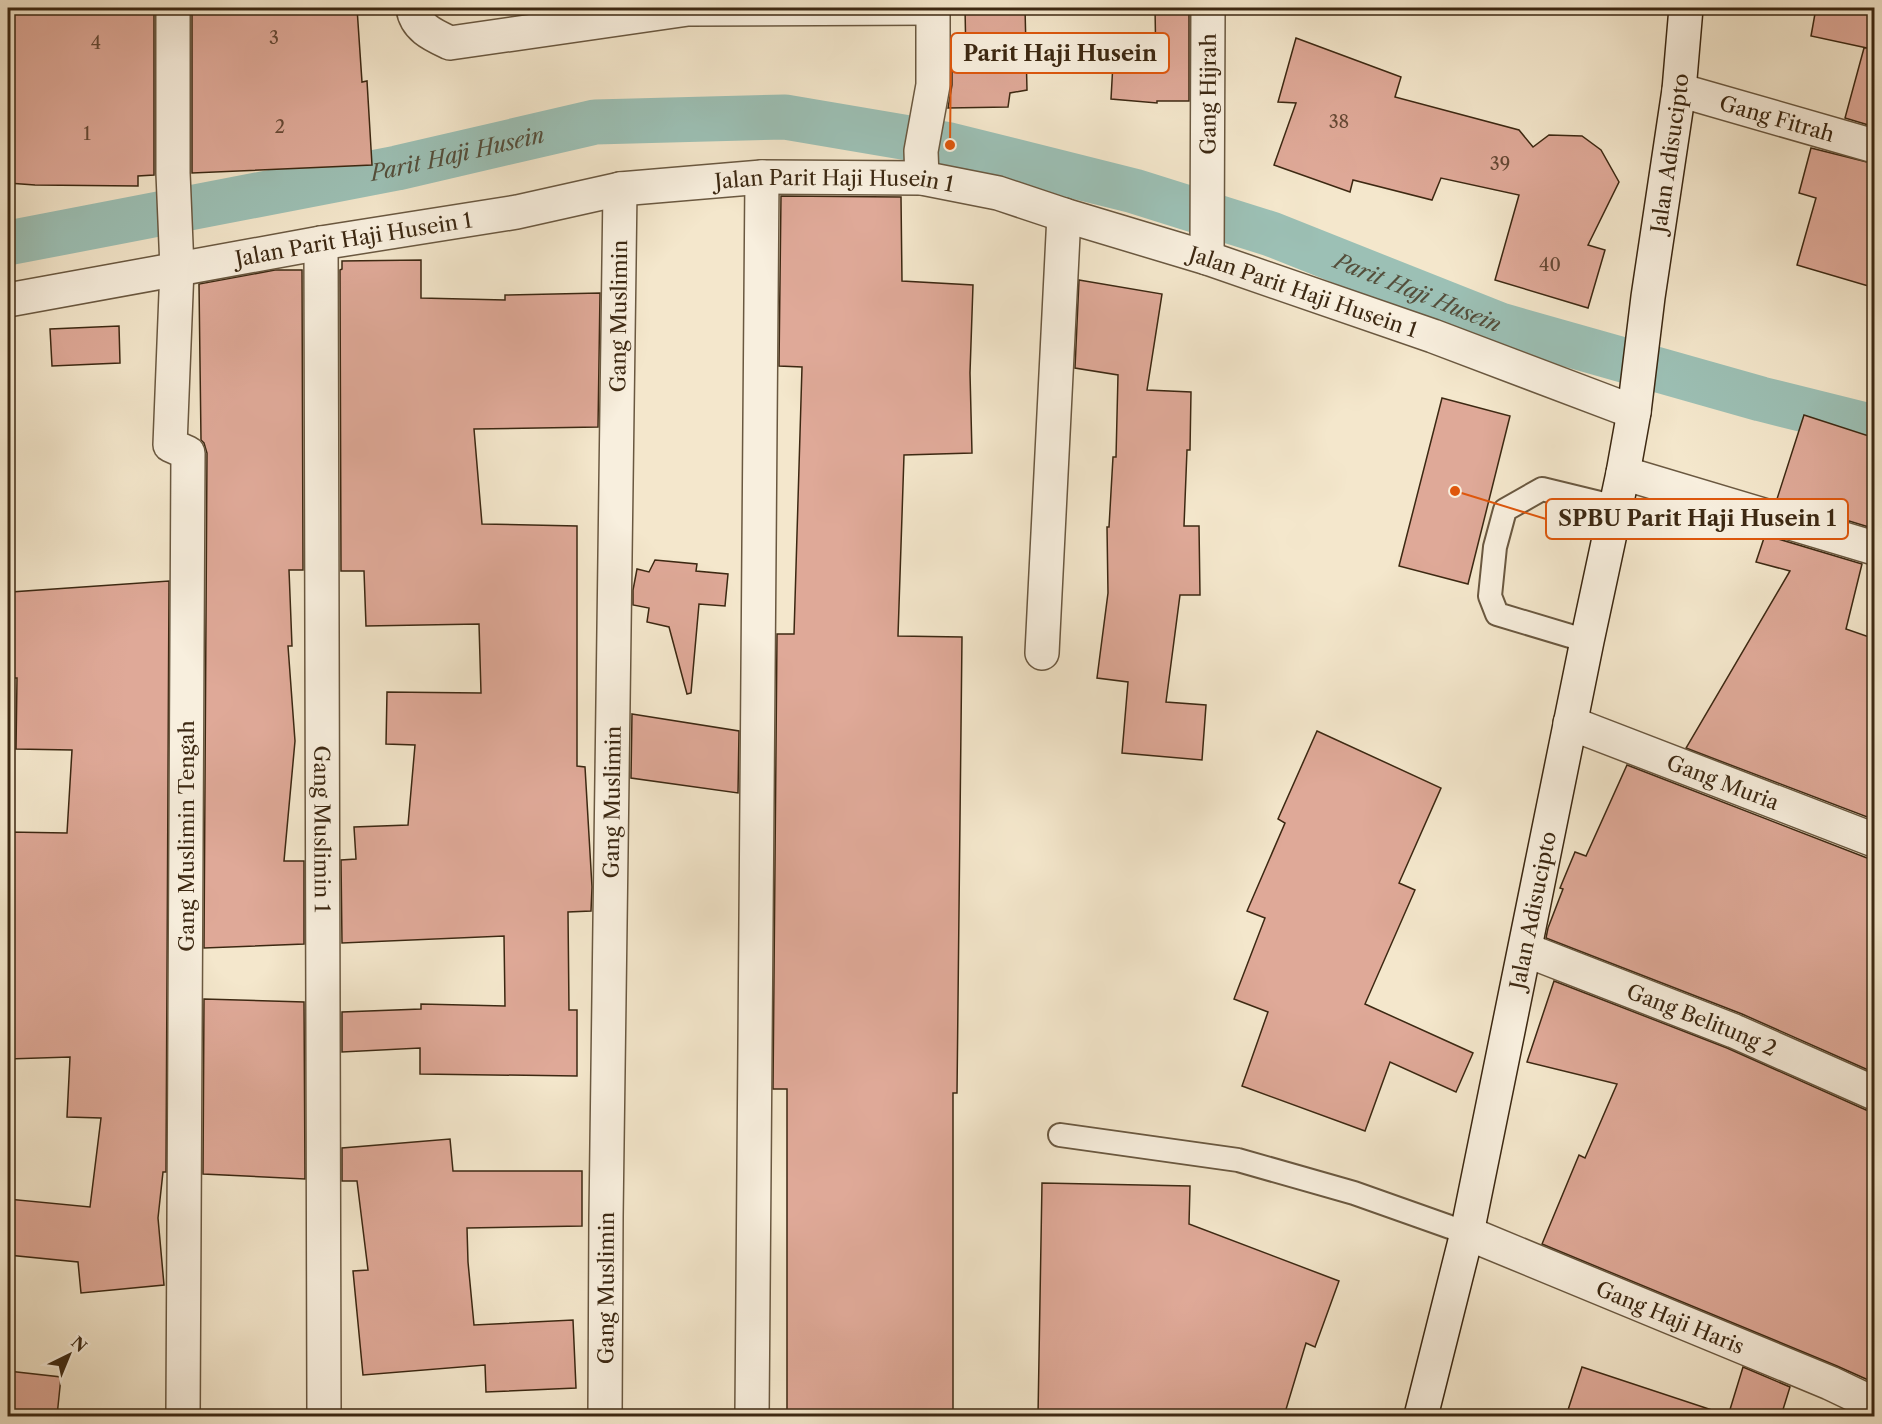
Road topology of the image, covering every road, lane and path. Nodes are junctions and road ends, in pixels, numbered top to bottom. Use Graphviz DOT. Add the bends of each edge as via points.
graph roads {
  1 [pos="173,8"];
  2 [pos="413,8"];
  3 [pos="688,8"];
  4 [pos="933,8"];
  5 [pos="1208,8"];
  6 [pos="1686,8"];
  7 [pos="1679,90"];
  8 [pos="1875,146"];
  9 [pos="921,164"];
  10 [pos="762,177"];
  11 [pos="620,189"];
  12 [pos="1064,215"];
  13 [pos="321,243"];
  14 [pos="1208,243"];
  15 [pos="177,268"];
  16 [pos="8,300"];
  17 [pos="1634,408"];
  18 [pos="1623,473"];
  19 [pos="1616,507"];
  20 [pos="1875,548"];
  21 [pos="1587,641"];
  22 [pos="1042,653"];
  23 [pos="1570,723"];
  24 [pos="1875,840"];
  25 [pos="1526,950"];
  26 [pos="1875,1093"];
  27 [pos="1060,1135"];
  28 [pos="1467,1233"];
  29 [pos="1875,1404"];
  30 [pos="183,1416"];
  31 [pos="324,1416"];
  32 [pos="605,1416"];
  33 [pos="752,1416"];
  34 [pos="1421,1416"];
  1 -- 15 [label="street"];
  2 -- 3 [label="street" via="428,33 450,43"];
  3 -- 4 [label="street"];
  4 -- 9 [label="street" via="933,86"];
  5 -- 14 [label="street, Gang Hijrah"];
  6 -- 7 [label="street, Jalan Adisucipto"];
  7 -- 8 [label="street, Gang Fitrah"];
  7 -- 17 [label="street, Jalan Adisucipto"];
  9 -- 10 [label="street, Jalan Parit Haji Husein 1"];
  9 -- 12 [label="street, Jalan Parit Haji Husein 1"];
  10 -- 11 [label="street, Jalan Parit Haji Husein 1"];
  10 -- 33 [label="street"];
  11 -- 13 [label="street, Jalan Parit Haji Husein 1" via="517,212"];
  11 -- 32 [label="street, Gang Muslimin"];
  12 -- 14 [label="street, Jalan Parit Haji Husein 1"];
  12 -- 22 [label="street"];
  13 -- 15 [label="street, Jalan Parit Haji Husein 1"];
  13 -- 31 [label="street, Gang Muslimin 1"];
  14 -- 17 [label="street, Jalan Parit Haji Husein 1" via="1432,336"];
  15 -- 16 [label="street, Jalan Parit Haji Husein 1"];
  15 -- 30 [label="street, Gang Muslimin Tengah" via="170,445 188,453"];
  17 -- 18 [label="street, Jalan Adisucipto"];
  18 -- 19 [label="street, Jalan Adisucipto"];
  18 -- 20 [label="street"];
  19 -- 21 [label="street, Jalan Adisucipto"];
  19 -- 21 [label="lane" via="1542,489 1505,510 1495,547 1490,596 1497,614"];
  21 -- 23 [label="street, Jalan Adisucipto"];
  23 -- 24 [label="street, Gang Muria"];
  23 -- 25 [label="street, Jalan Adisucipto"];
  25 -- 26 [label="street, Gang Belitung 2" via="1734,1031"];
  25 -- 28 [label="street, Jalan Adisucipto"];
  27 -- 28 [label="lane" via="1238,1160 1353,1193"];
  28 -- 29 [label="street, Gang Haji Haris"];
  28 -- 34 [label="street, Jalan Adisucipto"];
}
